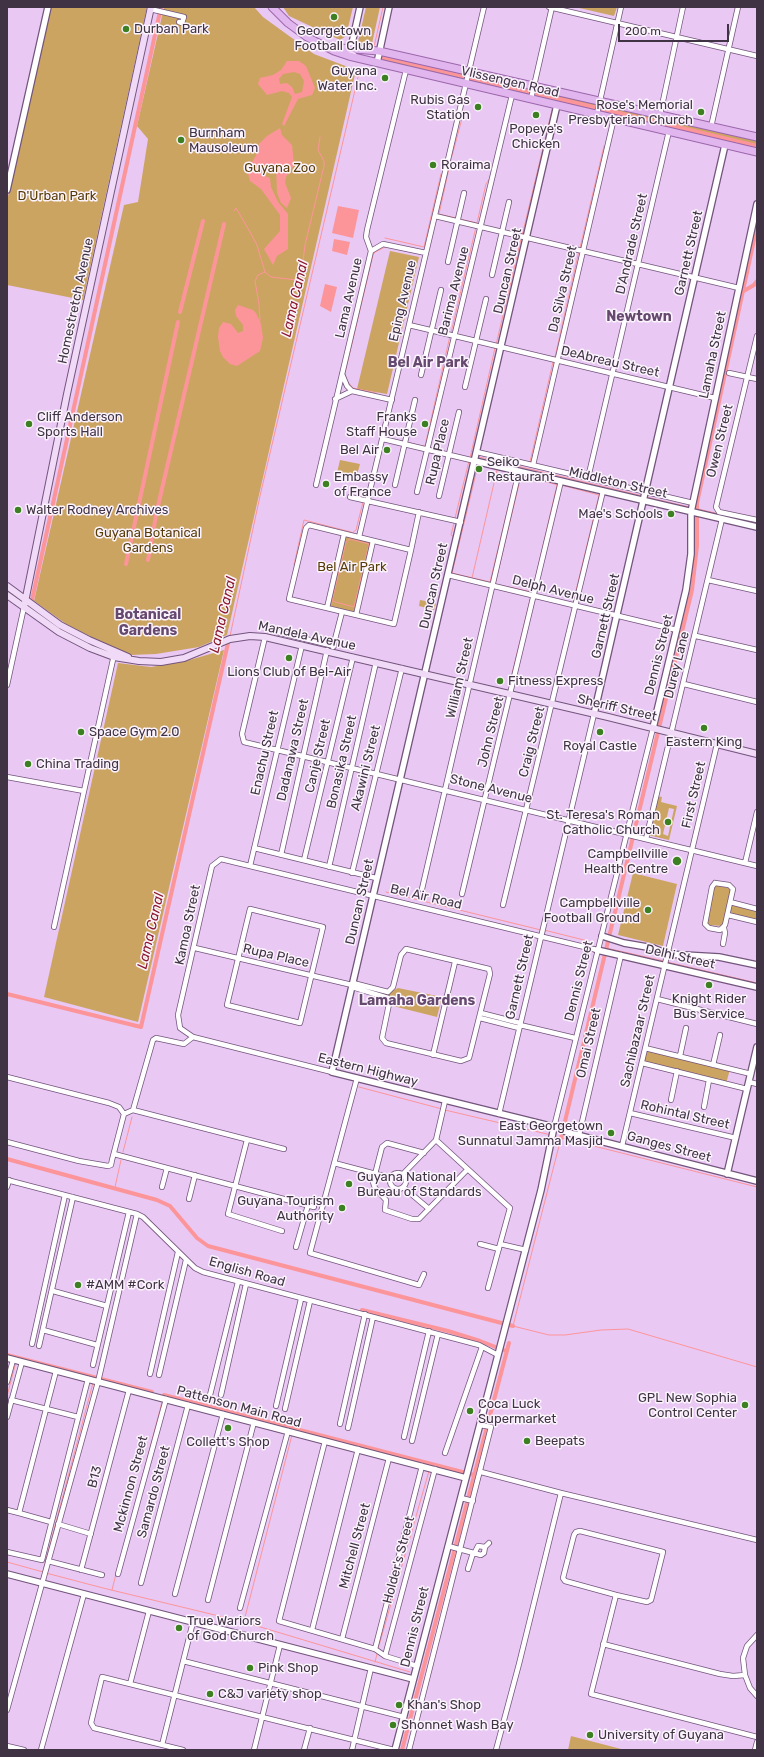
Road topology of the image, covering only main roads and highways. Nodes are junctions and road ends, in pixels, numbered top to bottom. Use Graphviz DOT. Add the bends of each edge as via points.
graph roads {
  1 [pos="272,7"];
  2 [pos="151,8"];
  3 [pos="328,47"];
  4 [pos="757,137"];
  5 [pos="757,152"];
  6 [pos="7,586"];
  7 [pos="7,596"];
  8 [pos="26,600"];
  9 [pos="24,607"];
  10 [pos="115,654"];
  11 [pos="423,674"];
  12 [pos="757,754"];
  1 -- 3 [label="main road, Vlissengen Road" via="307,37"];
  2 -- 8 [label="main road, Homestretch Avenue" via="69,386"];
  3 -- 4 [label="main road" via="379,51"];
  3 -- 5 [label="main road, Vlissengen Road" via="360,60 468,82 512,95 597,112"];
  6 -- 8 [label="main road, Mandela Avenue"];
  7 -- 9 [label="main road, Mandela Avenue"];
  8 -- 9 [label="main road, Homestretch Avenue"];
  8 -- 10 [label="main road, Mandela Avenue" via="60,624"];
  9 -- 10 [label="main road, Mandela Avenue" via="59,632 90,648"];
  10 -- 11 [label="main road, Mandela Avenue" via="138,661 161,662 184,658 222,642 252,636 331,649"];
  11 -- 12 [label="main road, Sheriff Street"];
}
